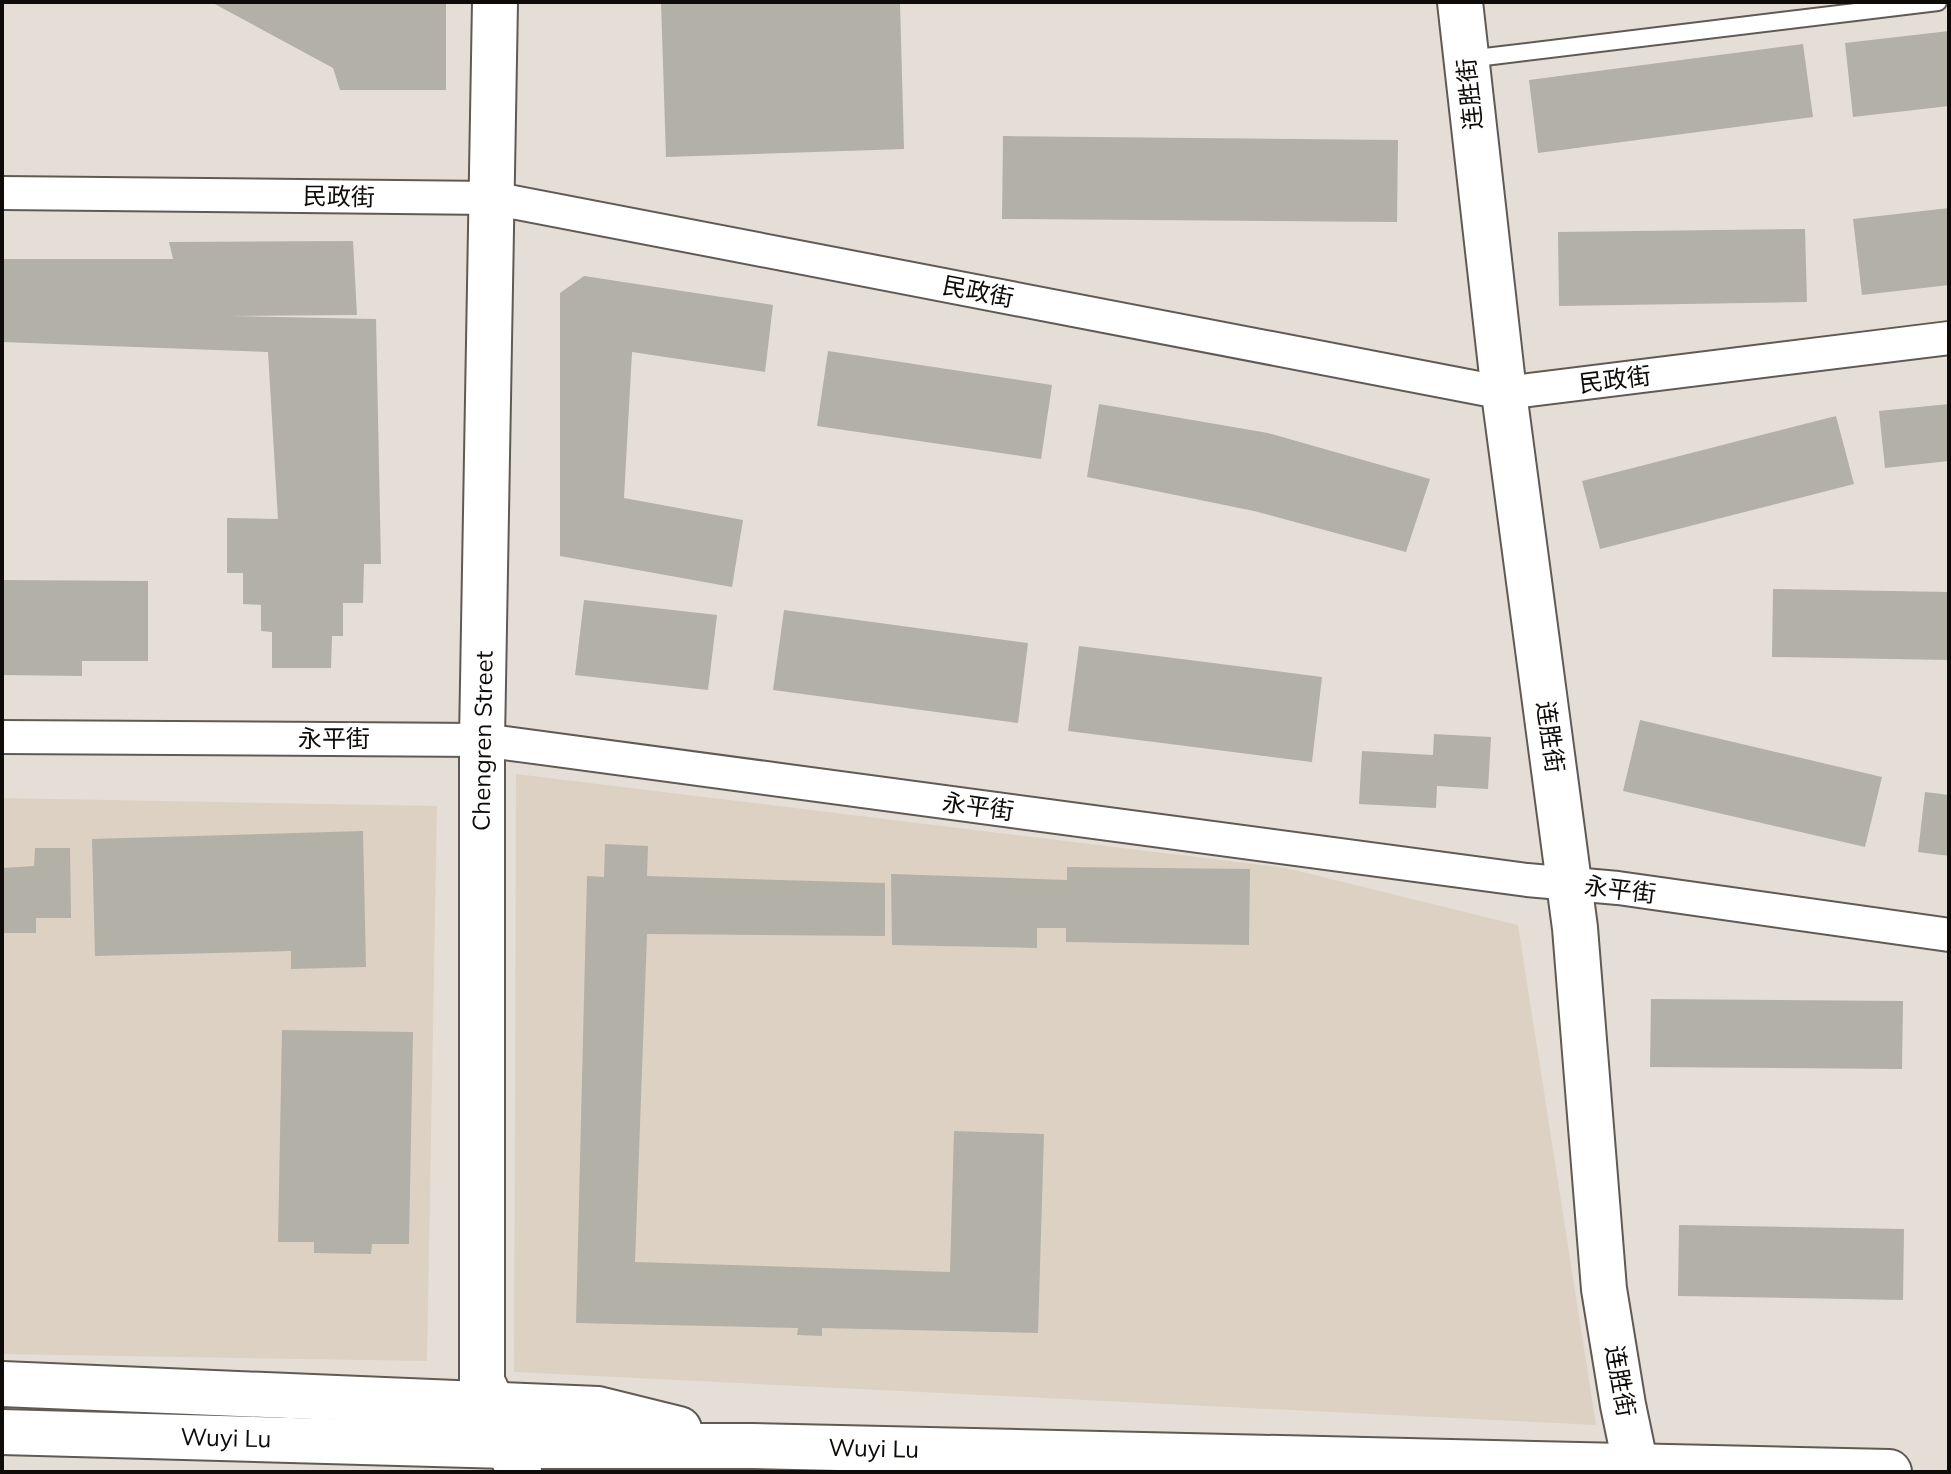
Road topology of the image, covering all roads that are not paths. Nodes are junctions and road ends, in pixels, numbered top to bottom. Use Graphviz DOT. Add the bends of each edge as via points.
graph roads {
  1 [pos="495,2"];
  2 [pos="1460,2"];
  3 [pos="1938,2"];
  4 [pos="1466,59"];
  5 [pos="2,193"];
  6 [pos="492,198"];
  7 [pos="1949,338"];
  8 [pos="1504,393"];
  9 [pos="2,737"];
  10 [pos="482,740"];
  11 [pos="1569,884"];
  12 [pos="1949,935"];
  13 [pos="2,1384"];
  14 [pos="2,1432"];
  15 [pos="507,1442"];
  16 [pos="752,1446"];
  17 [pos="1316,1466"];
  18 [pos="1637,1469"];
  19 [pos="643,1472"];
  20 [pos="1889,1472"];
  1 -- 6 [label="main road, Chengren Street"];
  2 -- 4 [label="main road, 连胜街"];
  3 -- 4 [label="lane"];
  4 -- 8 [label="main road, 连胜街"];
  5 -- 6 [label="street, 民政街"];
  6 -- 8 [label="street, 民政街"];
  6 -- 10 [label="main road, Chengren Street"];
  7 -- 8 [label="street, 民政街"];
  8 -- 11 [label="main road, 连胜街"];
  9 -- 10 [label="street, 永平街"];
  10 -- 11 [label="street, 永平街"];
  10 -- 15 [label="main road, Chengren Street" via="482,1382"];
  11 -- 12 [label="street, 永平街"];
  11 -- 18 [label="main road, 连胜街" via="1604,1289"];
  13 -- 15 [label="main road"];
  14 -- 15 [label="main road, Wuyi Lu"];
  15 -- 16 [label="main road, Wuyi Lu"];
  16 -- 17 [label="main road, Wuyi Lu"];
  16 -- 19 [label="main road"];
  17 -- 18 [label="main road, Wuyi Lu"];
  18 -- 20 [label="main road, Wuyi Lu"];
}
